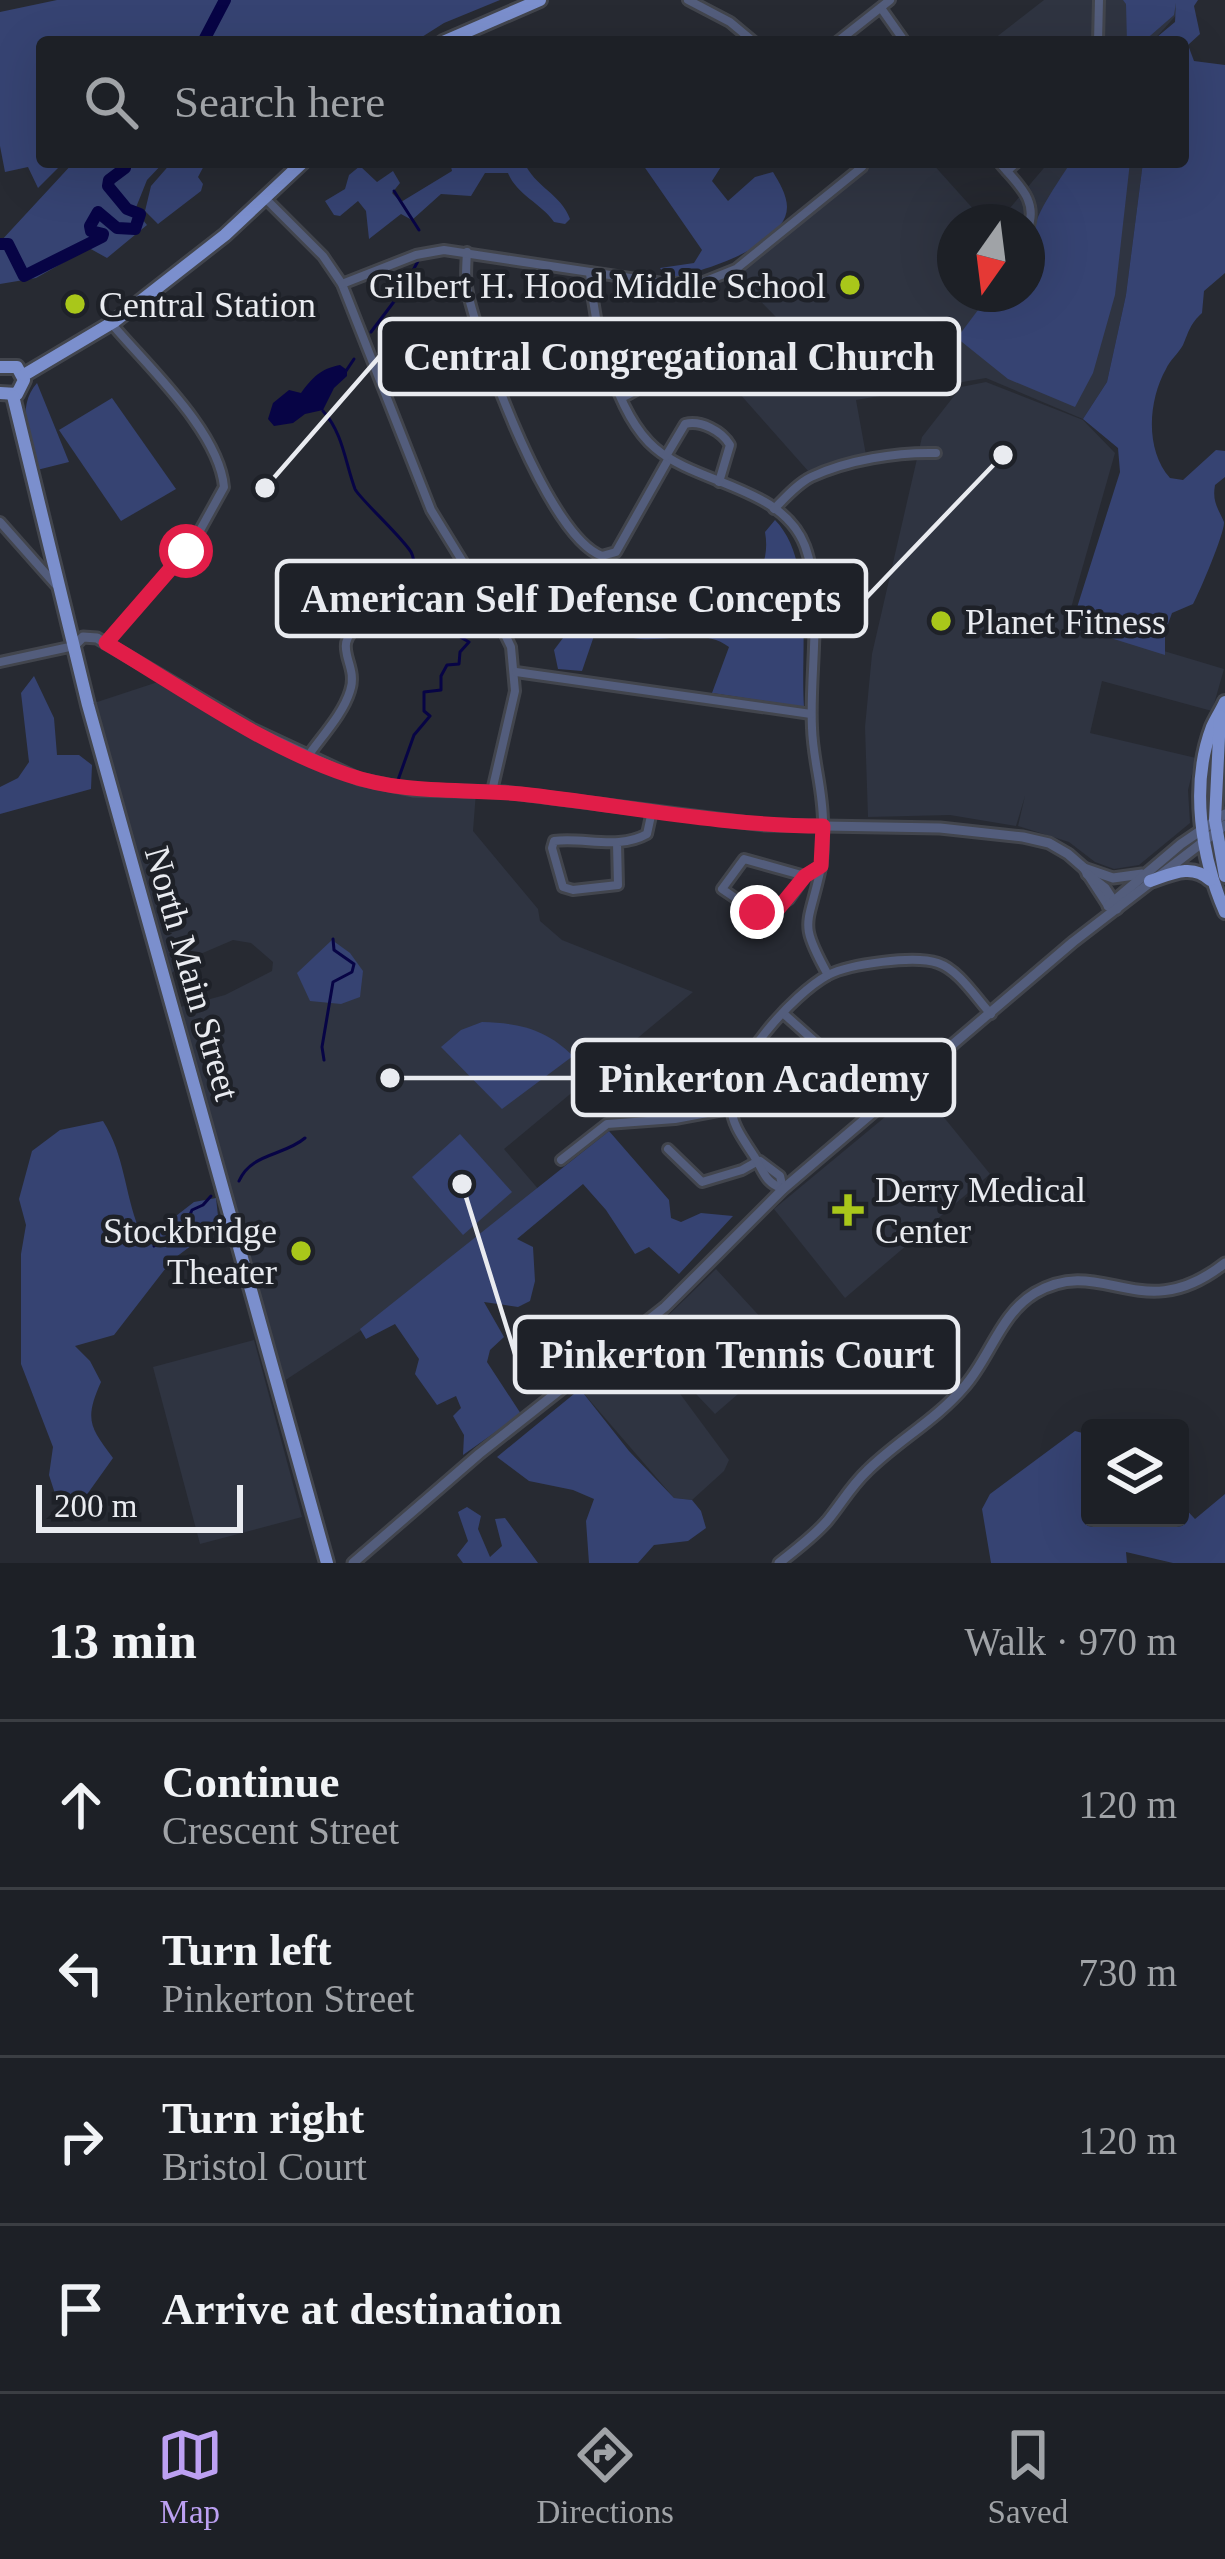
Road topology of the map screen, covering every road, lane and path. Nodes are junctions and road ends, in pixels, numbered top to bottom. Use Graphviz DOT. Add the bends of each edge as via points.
graph roads {
  1 [pos="540,0"];
  2 [pos="688,0"];
  3 [pos="890,0"];
  4 [pos="1099,0"];
  5 [pos="881,8"];
  6 [pos="457,36"];
  7 [pos="747,36"];
  8 [pos="845,36"];
  9 [pos="900,36"];
  10 [pos="1098,36"];
  11 [pos="297,168"];
  12 [pos="856,168"];
  13 [pos="1004,168"];
  14 [pos="1010,168"];
  15 [pos="1006,171"];
  16 [pos="266,199"];
  17 [pos="1032,204"];
  18 [pos="467,252"];
  19 [pos="590,272"];
  20 [pos="342,284"];
  21 [pos="111,323"];
  22 [pos="711,362"];
  23 [pos="1,363"];
  24 [pos="23,375"];
  25 [pos="6,395"];
  26 [pos="623,398"];
  27 [pos="936,453"];
  28 [pos="667,457"];
  29 [pos="719,482"];
  30 [pos="774,508"];
  31 [pos="0,522"];
  32 [pos="60,590"];
  33 [pos="363,623"];
  34 [pos="106,643"];
  35 [pos="74,646"];
  36 [pos="0,662"];
  37 [pos="516,672"];
  38 [pos="1222,708"];
  39 [pos="811,714"];
  40 [pos="307,757"];
  41 [pos="492,791"];
  42 [pos="1220,795"];
  43 [pos="652,811"];
  44 [pos="823,826"];
  45 [pos="1215,826"];
  46 [pos="617,843"];
  47 [pos="821,866"];
  48 [pos="1086,871"];
  49 [pos="805,876"];
  50 [pos="1149,877"];
  51 [pos="1219,880"];
  52 [pos="1110,908"];
  53 [pos="1225,912"];
  54 [pos="828,975"];
  55 [pos="784,1014"];
  56 [pos="991,1014"];
  57 [pos="738,1076"];
  58 [pos="689,1082"];
  59 [pos="731,1109"];
  60 [pos="668,1149"];
  61 [pos="561,1160"];
  62 [pos="758,1161"];
  63 [pos="783,1189"];
  64 [pos="1225,1263"];
  65 [pos="327,1563"];
  66 [pos="353,1563"];
  67 [pos="778,1563"];
  1 -- 6 [label="main road"];
  2 -- 7 [label="street"];
  3 -- 5 [label="street"];
  4 -- 10 [label="street"];
  5 -- 8 [label="street"];
  5 -- 9 [label="street"];
  11 -- 16 [label="main road"];
  12 -- 19 [label="street" via="723,277 675,285"];
  13 -- 15 [label="street"];
  14 -- 15 [label="street"];
  15 -- 17 [label="street"];
  16 -- 20 [label="street"];
  16 -- 21 [label="main road"];
  18 -- 19 [label="street"];
  18 -- 20 [label="street" via="427,252"];
  18 -- 28 [label="street" via="469,299 522,446 588,549 616,552"];
  19 -- 26 [label="street" via="595,321"];
  20 -- 37 [label="street" via="430,510 502,627"];
  21 -- 24 [label="main road"];
  21 -- 34 [label="street" via="203,433 224,487 193,544"];
  22 -- 26 [label="street" via="680,365"];
  23 -- 24 [label="main road"];
  24 -- 25 [label="main road" via="23,387"];
  25 -- 32 [label="main road, North Main Street"];
  26 -- 28 [label="street" via="641,434"];
  27 -- 30 [label="street" via="814,476"];
  28 -- 29 [label="street"];
  28 -- 29 [label="street" via="685,424 704,425 730,445"];
  29 -- 30 [label="street"];
  30 -- 39 [label="street" via="800,537 810,566"];
  31 -- 32 [label="street"];
  32 -- 35 [label="main road, North Main Street"];
  33 -- 40 [label="street" via="347,637 348,697"];
  34 -- 35 [label="street" via="90,636"];
  34 -- 40 [label="street"];
  35 -- 36 [label="street"];
  35 -- 65 [label="main road, North Main Street"];
  37 -- 39 [label="street"];
  37 -- 41 [label="street"];
  38 -- 42 [label="main road"];
  38 -- 45 [label="main road" via="1204,758"];
  39 -- 44 [label="street"];
  40 -- 41 [label="street" via="401,788"];
  41 -- 43 [label="street"];
  42 -- 45 [label="main road"];
  43 -- 44 [label="street"];
  43 -- 46 [label="street" via="645,836"];
  44 -- 47 [label="street"];
  44 -- 48 [label="street" via="1023,837 1058,848"];
  45 -- 50 [label="street"];
  45 -- 51 [label="main road"];
  46 -- 46 [label="street" via="554,841 561,885 616,886"];
  47 -- 49 [label="street"];
  47 -- 54 [label="street" via="807,918"];
  48 -- 50 [label="street"];
  48 -- 52 [label="street"];
  49 -- 49 [label="street" via="769,913 723,891 744,860"];
  50 -- 51 [label="main road" via="1188,870"];
  50 -- 52 [label="street"];
  51 -- 53 [label="main road"];
  52 -- 56 [label="street"];
  54 -- 55 [label="street"];
  54 -- 56 [label="street" via="937,962"];
  55 -- 57 [label="street"];
  55 -- 59 [label="street" via="848,1071 824,1085 803,1071 760,1101"];
  56 -- 63 [label="street"];
  57 -- 58 [label="street"];
  57 -- 59 [label="street"];
  59 -- 61 [label="street" via="611,1122"];
  59 -- 62 [label="street"];
  60 -- 62 [label="street" via="701,1182"];
  62 -- 63 [label="street" via="780,1176"];
  63 -- 66 [label="street" via="665,1307"];
  64 -- 67 [label="street" via="1168,1293 1083,1280 1031,1295 959,1393 864,1473"];
}
